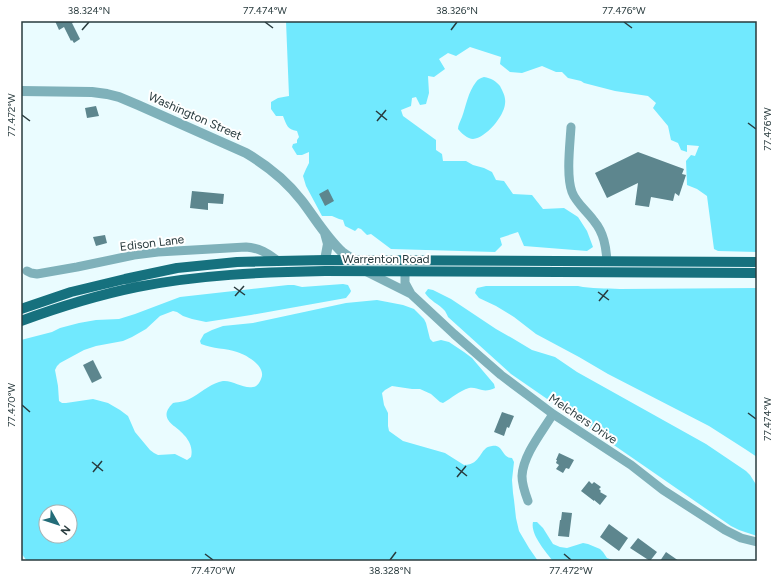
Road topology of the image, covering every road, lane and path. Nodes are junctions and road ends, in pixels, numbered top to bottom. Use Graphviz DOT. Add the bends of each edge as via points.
graph roads {
  1 [pos="21,91"];
  2 [pos="571,127"];
  3 [pos="325,233"];
  4 [pos="325,260"];
  5 [pos="355,260"];
  6 [pos="278,261"];
  7 [pos="607,261"];
  8 [pos="757,262"];
  9 [pos="28,271"];
  10 [pos="367,272"];
  11 [pos="405,272"];
  12 [pos="757,273"];
  13 [pos="411,294"];
  14 [pos="21,309"];
  15 [pos="21,321"];
  16 [pos="553,414"];
  17 [pos="528,501"];
  18 [pos="757,542"];
  1 -- 3 [label="street, Washington Street" via="92,92 113,96 246,153 286,182"];
  2 -- 7 [label="street" via="569,179 572,192 577,202 598,225 606,245"];
  3 -- 4 [label="street" via="328,244"];
  3 -- 5 [label="street, Washington Street" via="342,252"];
  4 -- 5 [label="main road, Warrenton Road"];
  4 -- 6 [label="main road, Warrenton Road"];
  5 -- 7 [label="main road, Warrenton Road"];
  6 -- 9 [label="street, Edison Lane" via="260,250 246,247 158,252 37,274"];
  6 -- 14 [label="main road, Warrenton Road" via="252,261 164,271 71,292"];
  7 -- 8 [label="main road, Warrenton Road"];
  10 -- 11 [label="main road, Warrenton Road"];
  10 -- 13 [label="street, Melchers Drive"];
  10 -- 15 [label="main road, Warrenton Road" via="254,273 184,280 102,295"];
  11 -- 12 [label="main road, Warrenton Road"];
  11 -- 13 [label="street" via="405,283"];
  13 -- 16 [label="street, Melchers Drive" via="501,375"];
  16 -- 17 [label="street" via="526,460 522,481"];
  16 -- 18 [label="street, Melchers Drive" via="726,530 740,538"];
}
